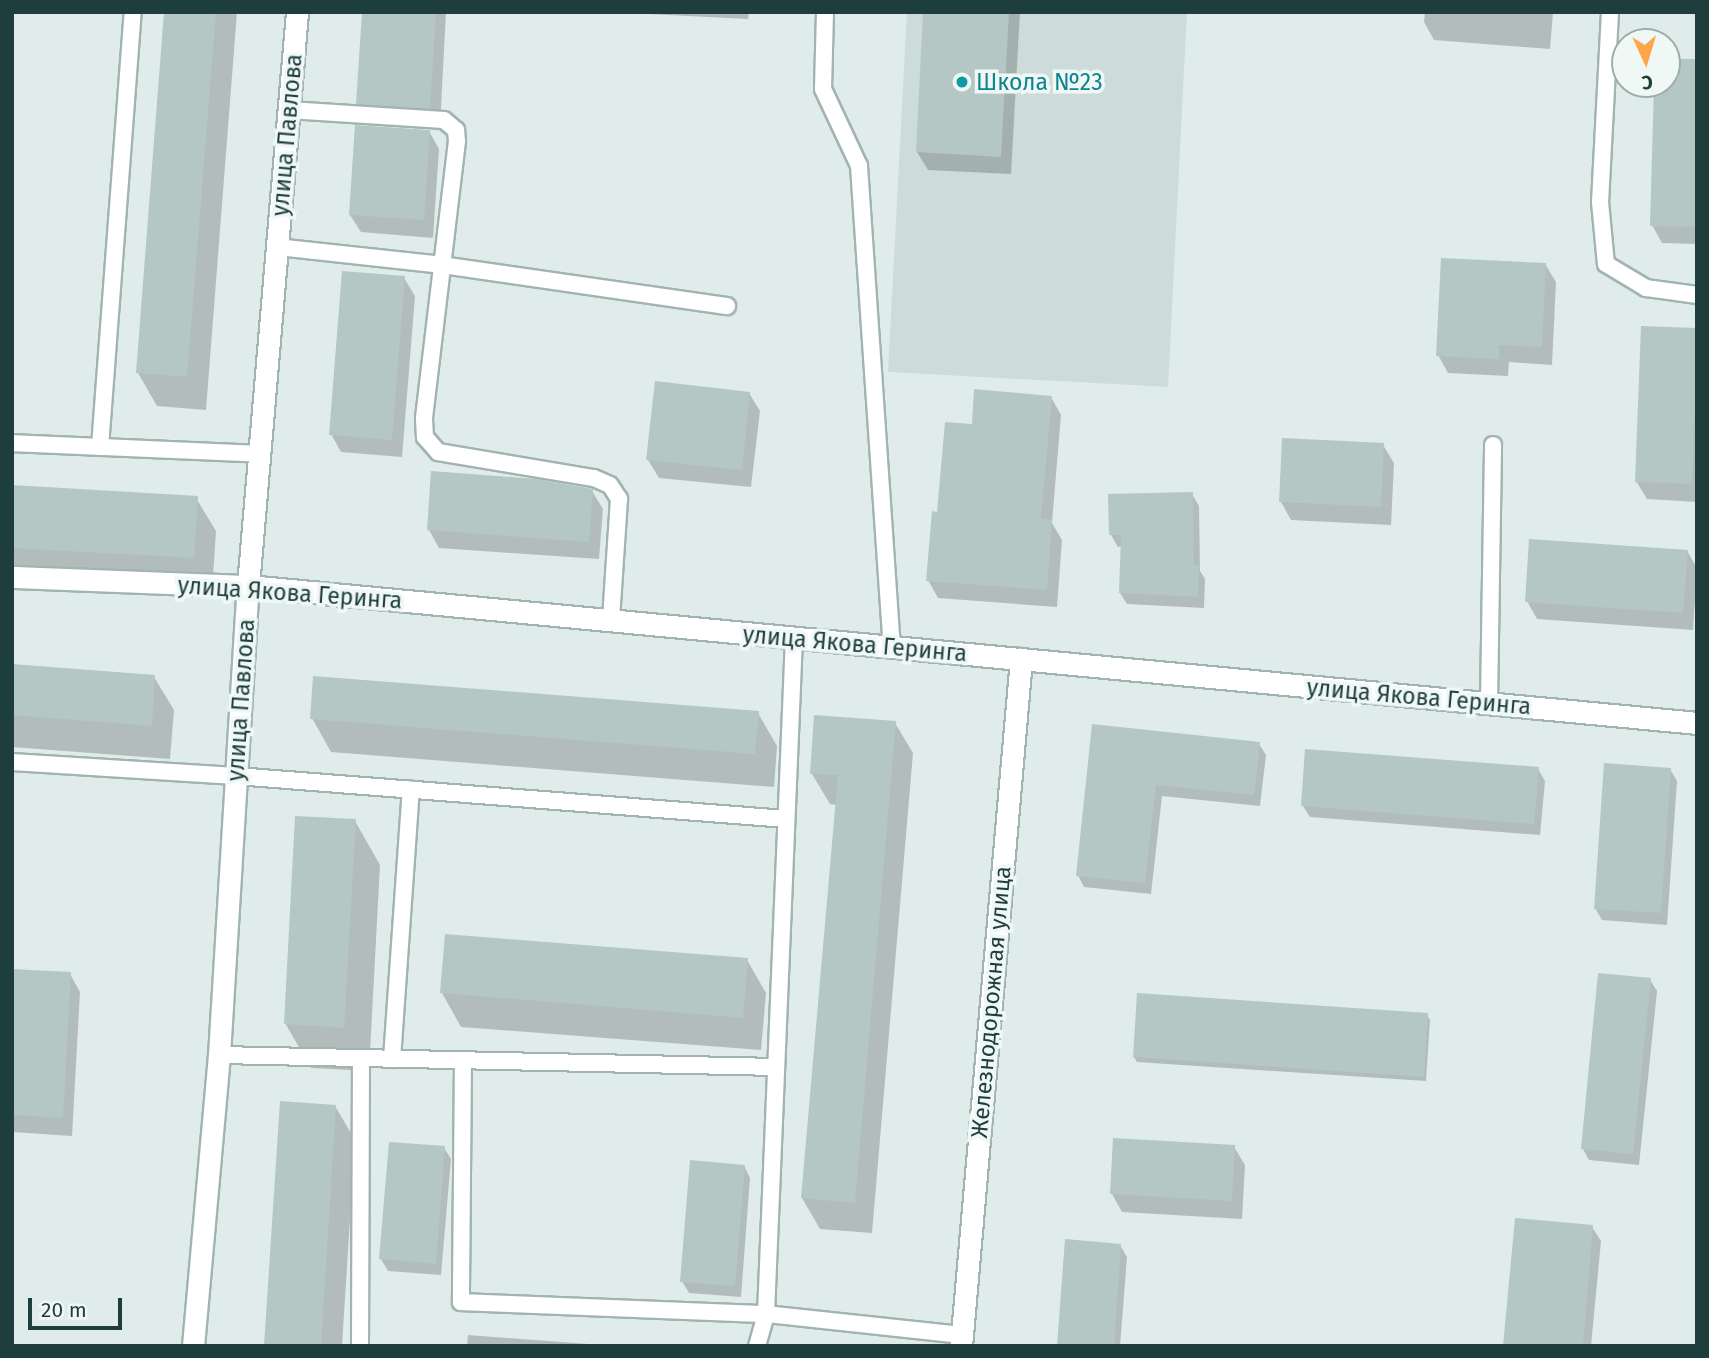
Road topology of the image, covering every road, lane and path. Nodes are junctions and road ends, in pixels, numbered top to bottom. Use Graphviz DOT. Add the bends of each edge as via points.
graph roads {
  1 [pos="133,12"];
  2 [pos="297,12"];
  3 [pos="825,12"];
  4 [pos="1610,12"];
  5 [pos="289,110"];
  6 [pos="277,247"];
  7 [pos="442,265"];
  8 [pos="1697,295"];
  9 [pos="727,306"];
  10 [pos="12,443"];
  11 [pos="1493,444"];
  12 [pos="100,447"];
  13 [pos="259,454"];
  14 [pos="12,577"];
  15 [pos="248,586"];
  16 [pos="611,621"];
  17 [pos="794,638"];
  18 [pos="892,647"];
  19 [pos="1021,659"];
  20 [pos="1489,703"];
  21 [pos="1697,723"];
  22 [pos="12,762"];
  23 [pos="236,776"];
  24 [pos="411,790"];
  25 [pos="786,819"];
  26 [pos="219,1055"];
  27 [pos="361,1058"];
  28 [pos="392,1059"];
  29 [pos="463,1060"];
  30 [pos="776,1068"];
  31 [pos="766,1314"];
  32 [pos="961,1340"];
  33 [pos="193,1346"];
  34 [pos="360,1346"];
  35 [pos="757,1346"];
  1 -- 12 [label="lane"];
  2 -- 5 [label="street, улица Павлова"];
  3 -- 18 [label="lane" via="823,89 859,166"];
  4 -- 8 [label="lane" via="1600,202 1606,264 1646,288"];
  5 -- 6 [label="street, улица Павлова"];
  5 -- 7 [label="lane" via="444,120 456,131"];
  6 -- 7 [label="lane"];
  6 -- 13 [label="street, улица Павлова"];
  7 -- 9 [label="lane"];
  7 -- 16 [label="lane" via="425,437 438,452 594,478 610,485 620,499"];
  10 -- 12 [label="lane"];
  11 -- 20 [label="lane"];
  12 -- 13 [label="lane"];
  13 -- 15 [label="street, улица Павлова"];
  14 -- 15 [label="street, улица Якова Геринга"];
  15 -- 16 [label="street, улица Якова Геринга"];
  15 -- 23 [label="street, улица Павлова"];
  16 -- 17 [label="street, улица Якова Геринга"];
  17 -- 18 [label="street, улица Якова Геринга"];
  17 -- 25 [label="lane"];
  18 -- 19 [label="street, улица Якова Геринга"];
  19 -- 20 [label="street, улица Якова Геринга"];
  19 -- 32 [label="street, Железнодорожная улица"];
  20 -- 21 [label="street, улица Якова Геринга"];
  22 -- 23 [label="lane"];
  23 -- 24 [label="lane"];
  23 -- 26 [label="street, улица Павлова"];
  24 -- 25 [label="lane"];
  24 -- 28 [label="lane"];
  25 -- 30 [label="lane"];
  26 -- 27 [label="lane"];
  26 -- 33 [label="street, улица Павлова"];
  27 -- 28 [label="lane"];
  27 -- 34 [label="lane"];
  28 -- 29 [label="lane"];
  29 -- 30 [label="lane"];
  29 -- 31 [label="lane" via="461,1302"];
  30 -- 31 [label="lane"];
  31 -- 32 [label="lane"];
  31 -- 35 [label="lane"];
}
